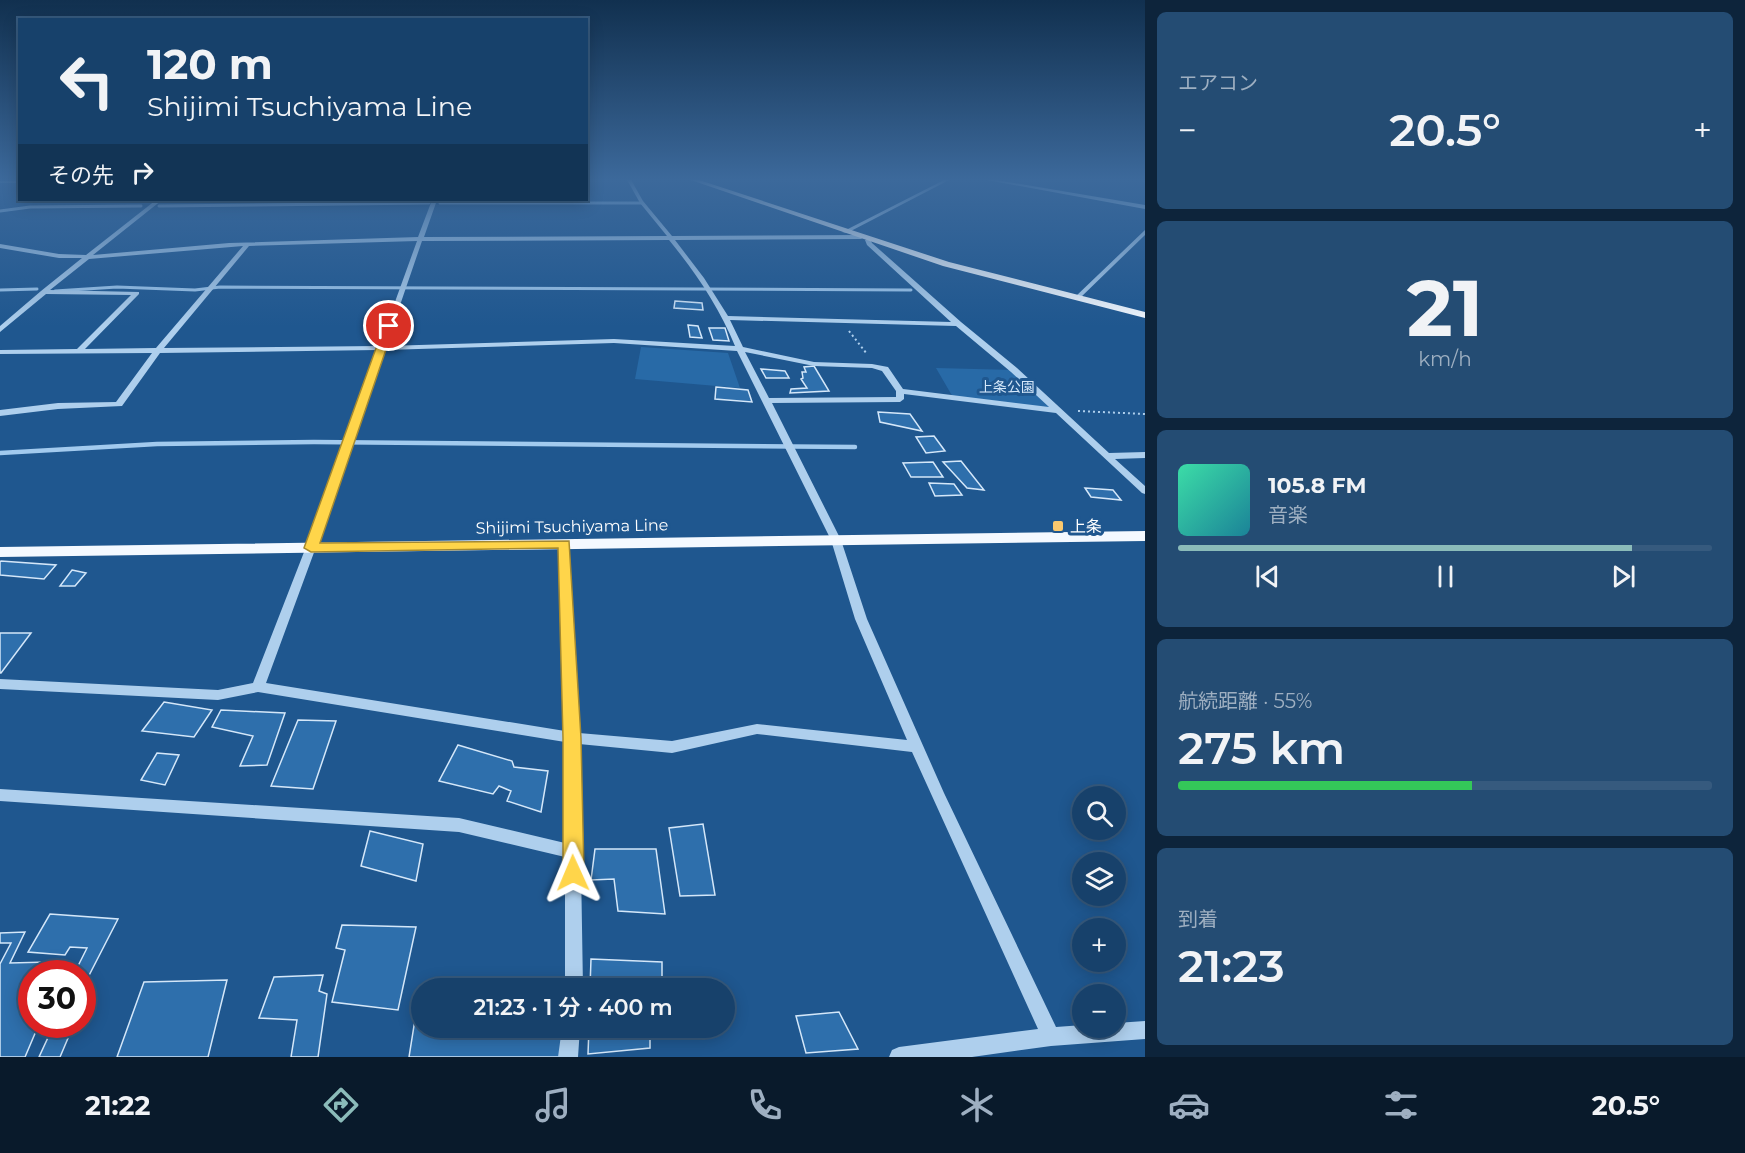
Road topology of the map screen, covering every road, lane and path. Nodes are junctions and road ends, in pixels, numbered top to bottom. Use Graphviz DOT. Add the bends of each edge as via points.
graph roads {
  1 [pos="125,227"];
  2 [pos="425,227"];
  3 [pos="662,227"];
  4 [pos="830,227"];
  5 [pos="853,227"];
  6 [pos="844,232"];
  7 [pos="1145,232"];
  8 [pos="421,239"];
  9 [pos="672,239"];
  10 [pos="864,239"];
  11 [pos="248,244"];
  12 [pos="0,246"];
  13 [pos="89,257"];
  14 [pos="43,292"];
  15 [pos="1077,298"];
  16 [pos="1145,315"];
  17 [pos="728,318"];
  18 [pos="840,320"];
  19 [pos="958,324"];
  20 [pos="0,330"];
  21 [pos="381,348"];
  22 [pos="740,349"];
  23 [pos="158,350"];
  24 [pos="79,351"];
  25 [pos="0,352"];
  26 [pos="872,366"];
  27 [pos="900,391"];
  28 [pos="766,401"];
  29 [pos="1059,411"];
  30 [pos="0,413"];
  31 [pos="1145,414"];
  32 [pos="1145,455"];
  33 [pos="1108,456"];
  34 [pos="1145,491"];
  35 [pos="1145,536"];
  36 [pos="836,540"];
  37 [pos="564,544"];
  38 [pos="311,548"];
  39 [pos="0,552"];
  40 [pos="0,684"];
  41 [pos="258,687"];
  42 [pos="572,738"];
  43 [pos="917,747"];
  44 [pos="0,795"];
  45 [pos="573,852"];
  46 [pos="574,978"];
  47 [pos="1145,1030"];
  48 [pos="1051,1037"];
  49 [pos="570,1038"];
  50 [pos="568,1057"];
  51 [pos="899,1057"];
  1 -- 13 [label="street"];
  2 -- 8 [label="street"];
  3 -- 9 [label="street"];
  4 -- 6 [label="main road"];
  5 -- 6 [label="street"];
  6 -- 10 [label="main road"];
  7 -- 15 [label="street"];
  8 -- 9 [label="street"];
  8 -- 11 [label="street"];
  8 -- 21 [label="street"];
  9 -- 10 [label="street"];
  9 -- 17 [label="street"];
  10 -- 15 [label="main road"];
  10 -- 19 [label="street"];
  11 -- 13 [label="street"];
  11 -- 23 [label="street"];
  12 -- 13 [label="street"];
  13 -- 14 [label="street"];
  14 -- 20 [label="street"];
  14 -- 24 [label="street" via="137,293"];
  15 -- 16 [label="main road"];
  17 -- 18 [label="street"];
  17 -- 22 [label="street"];
  18 -- 19 [label="street"];
  18 -- 26 [label="path" via="873,362"];
  19 -- 29 [label="street"];
  21 -- 22 [label="street" via="614,341"];
  21 -- 23 [label="street"];
  21 -- 38 [label="street"];
  22 -- 26 [label="street" via="814,364"];
  22 -- 28 [label="street"];
  23 -- 24 [label="street"];
  23 -- 30 [label="street" via="119,404"];
  24 -- 25 [label="street"];
  26 -- 27 [label="street" via="885,369"];
  27 -- 28 [label="street" via="900,399"];
  27 -- 29 [label="street"];
  28 -- 36 [label="street"];
  29 -- 31 [label="path"];
  29 -- 33 [label="street"];
  32 -- 33 [label="street"];
  33 -- 34 [label="street"];
  35 -- 36 [label="main road, Shijimi Tsuchiyama Line"];
  36 -- 37 [label="main road, Shijimi Tsuchiyama Line"];
  36 -- 43 [label="street" via="861,619"];
  37 -- 38 [label="main road, Shijimi Tsuchiyama Line"];
  37 -- 42 [label="street"];
  38 -- 39 [label="main road, Shijimi Tsuchiyama Line"];
  38 -- 41 [label="street"];
  40 -- 41 [label="street" via="218,695"];
  41 -- 42 [label="street"];
  42 -- 43 [label="street" via="672,747 757,729"];
  42 -- 45 [label="street"];
  43 -- 48 [label="street"];
  44 -- 45 [label="street" via="459,825"];
  45 -- 46 [label="street"];
  47 -- 48 [label="street"];
  48 -- 51 [label="street"];
  49 -- 50 [label="street"];
}
